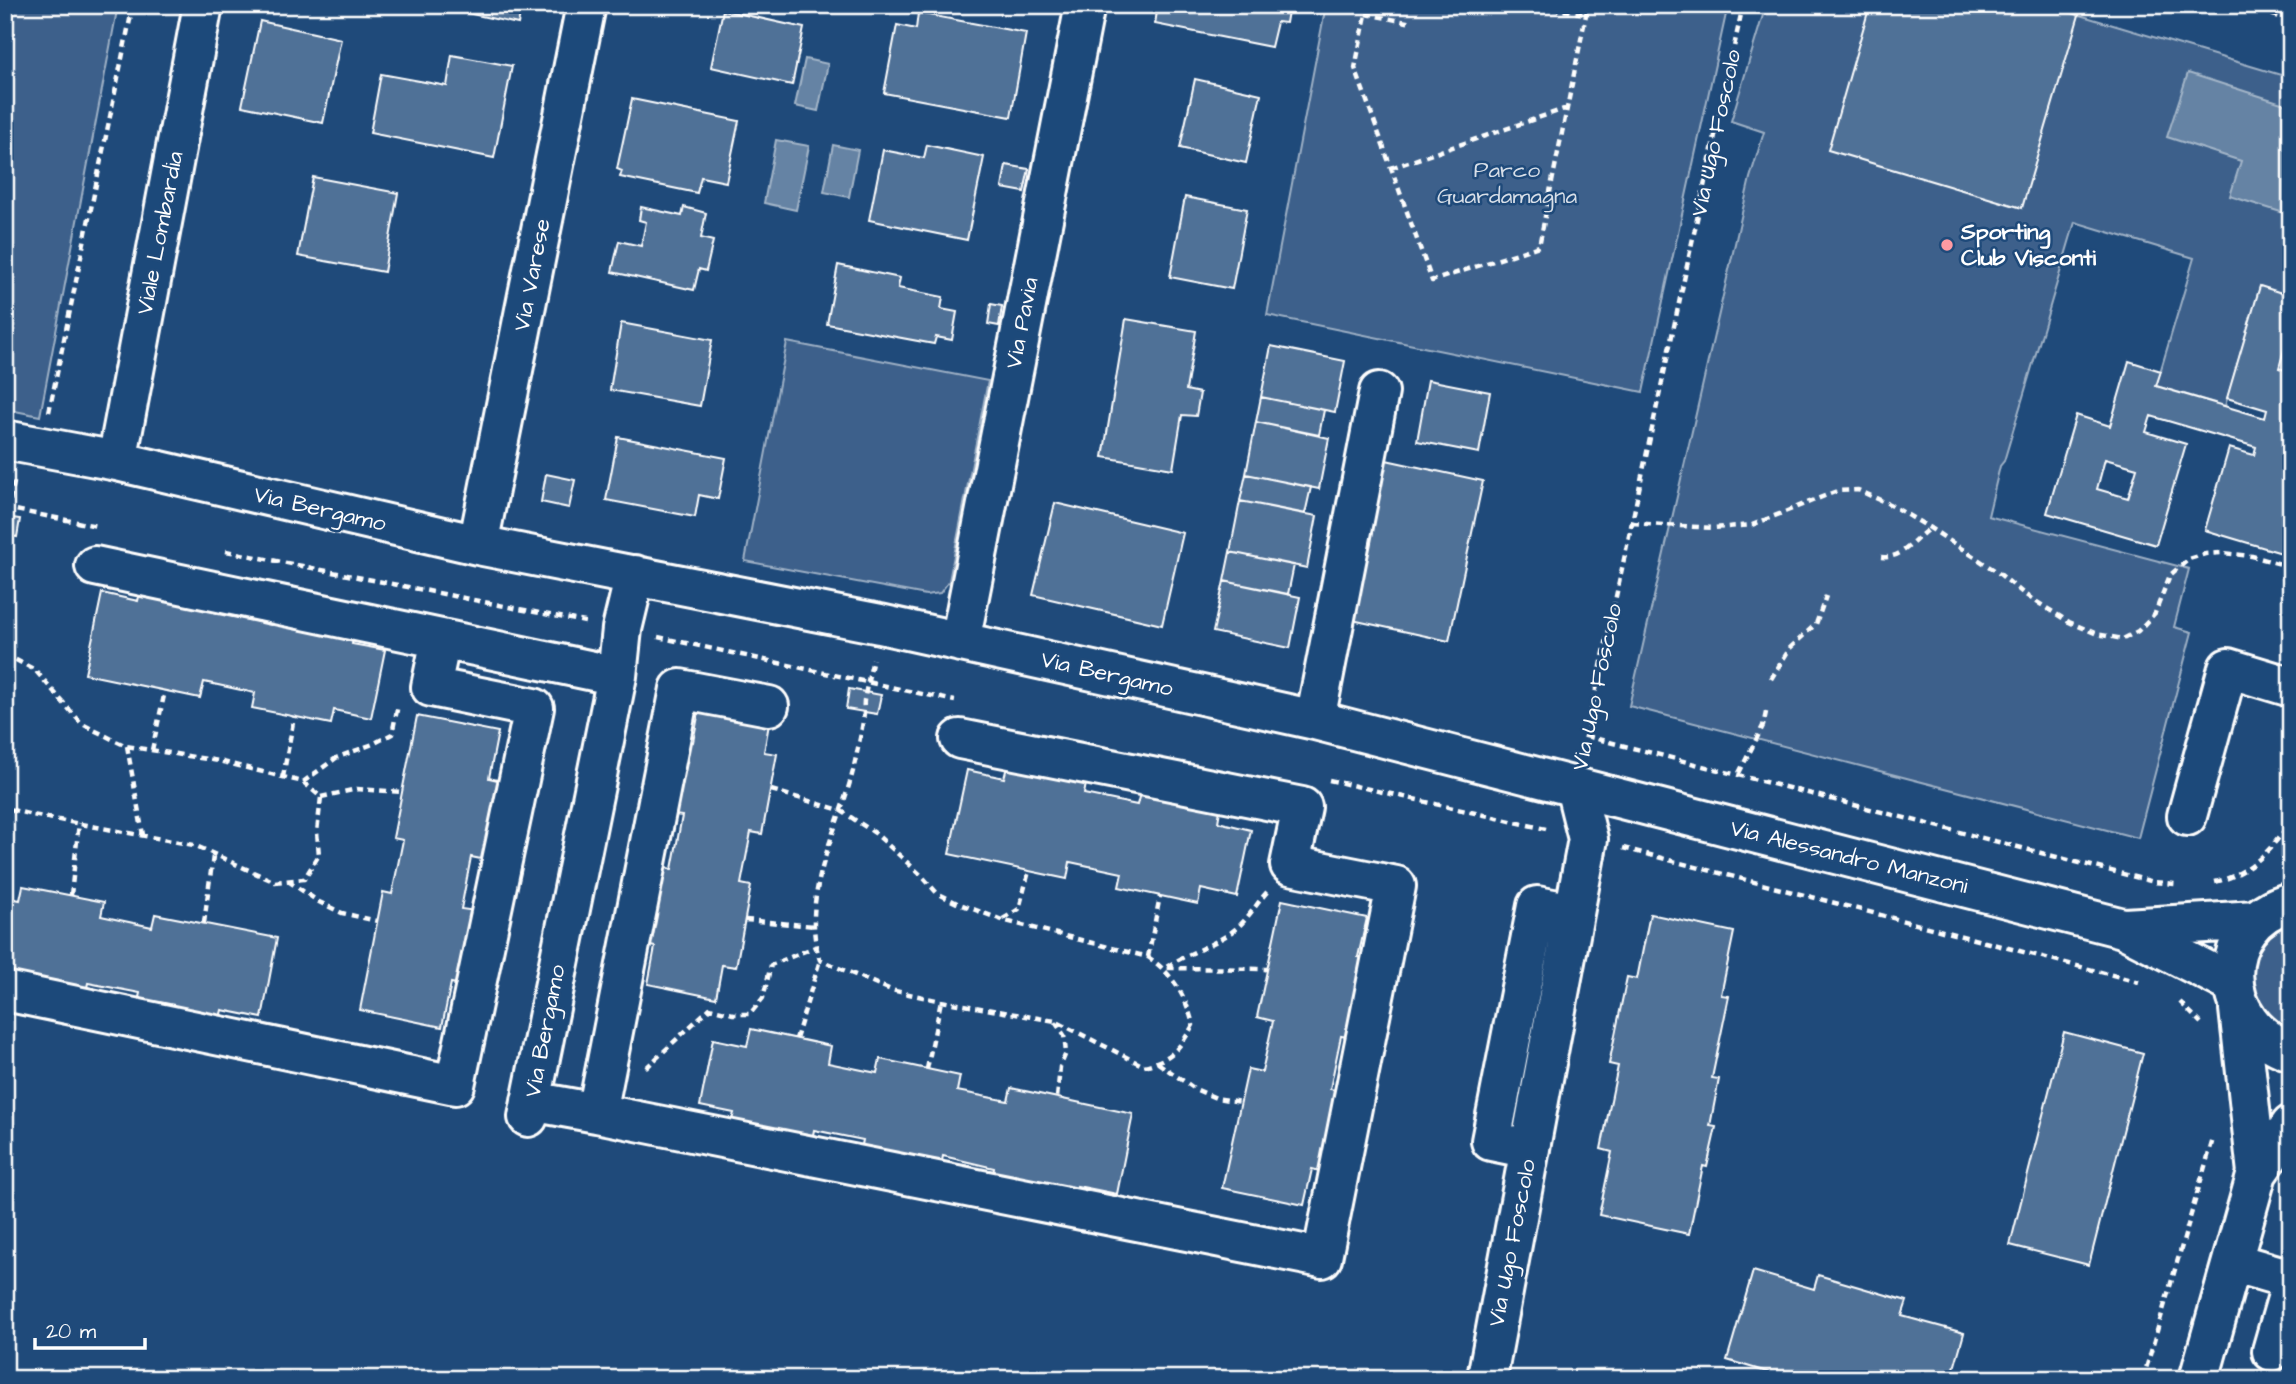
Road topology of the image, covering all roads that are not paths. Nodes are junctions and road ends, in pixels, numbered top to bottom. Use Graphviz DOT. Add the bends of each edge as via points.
graph roads {
  1 [pos="203,5"];
  2 [pos="586,5"];
  3 [pos="1085,5"];
  4 [pos="1379,392"];
  5 [pos="5,440"];
  6 [pos="117,461"];
  7 [pos="478,545"];
  8 [pos="95,566"];
  9 [pos="635,575"];
  10 [pos="440,639"];
  11 [pos="960,642"];
  12 [pos="617,676"];
  13 [pos="2291,687"];
  14 [pos="769,706"];
  15 [pos="1315,720"];
  16 [pos="960,738"];
  17 [pos="1575,787"];
  18 [pos="2187,816"];
  19 [pos="2278,905"];
  20 [pos="2123,928"];
  21 [pos="5,991"];
  22 [pos="2236,996"];
  23 [pos="2291,1051"];
  24 [pos="597,1113"];
  25 [pos="2291,1125"];
  26 [pos="2257,1173"];
  27 [pos="2232,1262"];
  28 [pos="2291,1279"];
  29 [pos="2291,1285"];
  30 [pos="2272,1351"];
  31 [pos="1488,1372"];
  32 [pos="2199,1379"];
  1 -- 6 [label="street, Viale Lombardia"];
  2 -- 7 [label="street, Via Varese"];
  3 -- 11 [label="street, Via Pavia"];
  4 -- 15 [label="street"];
  5 -- 6 [label="street, Via Bergamo"];
  6 -- 7 [label="street, Via Bergamo"];
  7 -- 9 [label="street, Via Bergamo"];
  8 -- 10 [label="street"];
  9 -- 11 [label="street, Via Bergamo"];
  9 -- 12 [label="street, Via Bergamo"];
  10 -- 12 [label="street"];
  10 -- 21 [label="street" via="431,687 534,708 455,1085"];
  11 -- 15 [label="street, Via Bergamo"];
  12 -- 24 [label="street, Via Bergamo" via="530,1109"];
  13 -- 18 [label="street" via="2228,668"];
  14 -- 24 [label="street" via="680,689"];
  15 -- 17 [label="street, Via Bergamo"];
  16 -- 24 [label="street" via="1302,807 1290,865 1396,886 1322,1258"];
  17 -- 20 [label="street, Via Alessandro Manzoni"];
  17 -- 31 [label="street, Via Ugo Foscolo" via="1588,839"];
  19 -- 20 [label="street, Via Alessandro Manzoni"];
  19 -- 22 [label="street" via="2242,939 2234,961"];
  20 -- 22 [label="street, Via Alessandro Manzoni"];
  22 -- 23 [label="street" via="2254,1030 2274,1046"];
  22 -- 26 [label="street"];
  25 -- 26 [label="street"];
  26 -- 27 [label="street"];
  27 -- 28 [label="street"];
  27 -- 32 [label="street"];
  29 -- 30 [label="street"];
}
